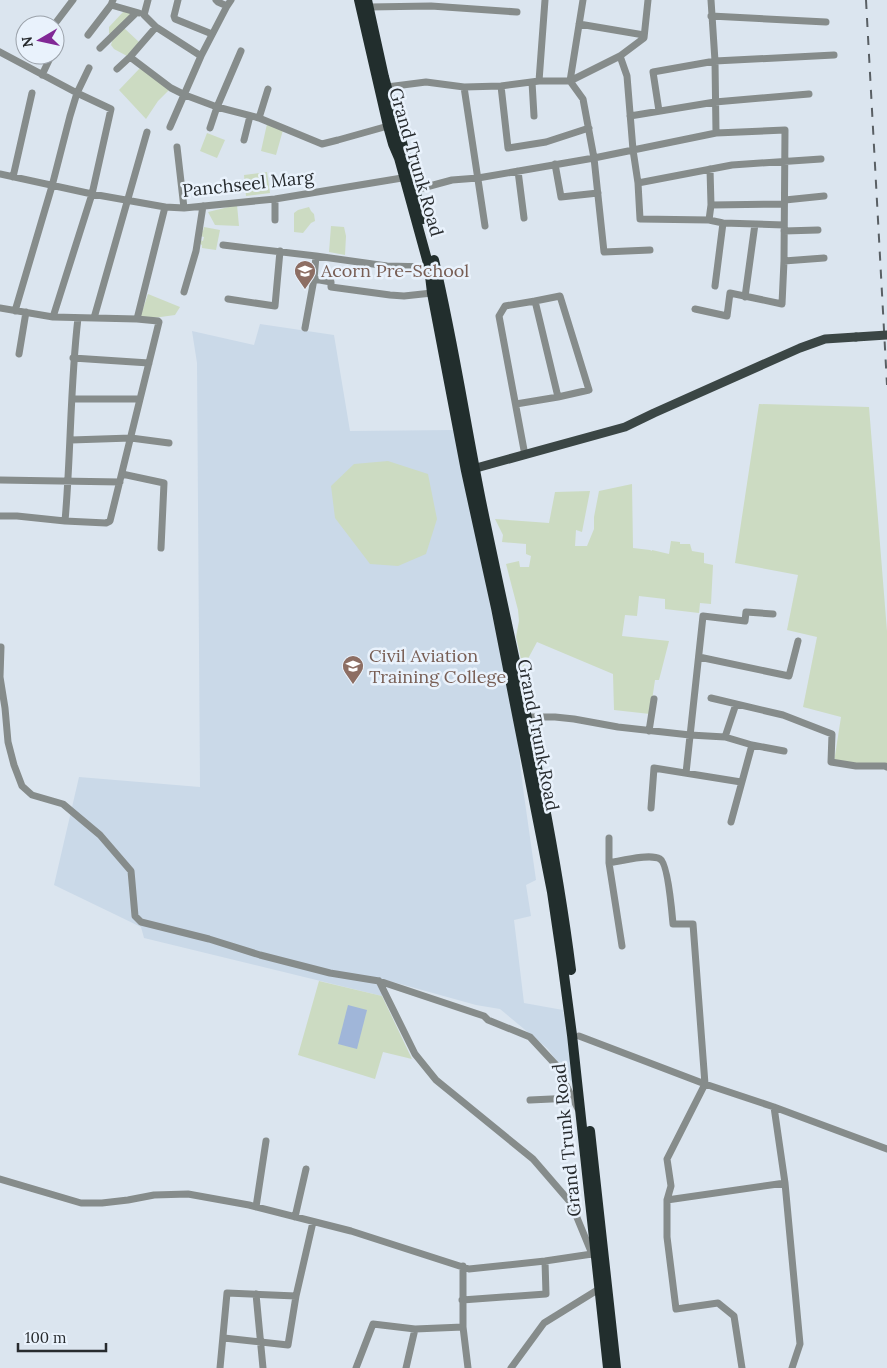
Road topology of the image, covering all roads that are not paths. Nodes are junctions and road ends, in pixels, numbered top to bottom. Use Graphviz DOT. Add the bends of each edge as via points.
graph roads {
  1 [pos="148,0"];
  2 [pos="178,0"];
  3 [pos="216,0"];
  4 [pos="359,0"];
  5 [pos="544,0"];
  6 [pos="583,0"];
  7 [pos="648,0"];
  8 [pos="711,0"];
  9 [pos="70,1"];
  10 [pos="112,3"];
  11 [pos="229,3"];
  12 [pos="368,3"];
  13 [pos="518,12"];
  14 [pos="140,14"];
  15 [pos="61,15"];
  16 [pos="711,16"];
  17 [pos="826,22"];
  18 [pos="579,24"];
  19 [pos="156,27"];
  20 [pos="212,34"];
  21 [pos="88,35"];
  22 [pos="644,35"];
  23 [pos="100,48"];
  24 [pos="242,51"];
  25 [pos="0,52"];
  26 [pos="834,55"];
  27 [pos="201,56"];
  28 [pos="620,56"];
  29 [pos="130,57"];
  30 [pos="715,61"];
  31 [pos="47,65"];
  32 [pos="89,68"];
  33 [pos="117,69"];
  34 [pos="42,75"];
  35 [pos="535,82"];
  36 [pos="570,82"];
  37 [pos="387,86"];
  38 [pos="501,86"];
  39 [pos="464,87"];
  40 [pos="268,89"];
  41 [pos="32,93"];
  42 [pos="77,93"];
  43 [pos="809,94"];
  44 [pos="185,95"];
  45 [pos="715,102"];
  46 [pos="216,107"];
  47 [pos="659,111"];
  48 [pos="250,116"];
  49 [pos="534,116"];
  50 [pos="630,116"];
  51 [pos="258,118"];
  52 [pos="388,126"];
  53 [pos="170,127"];
  54 [pos="210,128"];
  55 [pos="589,128"];
  56 [pos="148,132"];
  57 [pos="716,133"];
  58 [pos="244,140"];
  59 [pos="177,147"];
  60 [pos="633,150"];
  61 [pos="594,158"];
  62 [pos="821,160"];
  63 [pos="786,161"];
  64 [pos="555,164"];
  65 [pos="710,169"];
  66 [pos="518,171"];
  67 [pos="0,174"];
  68 [pos="13,177"];
  69 [pos="407,177"];
  70 [pos="478,178"];
  71 [pos="638,183"];
  72 [pos="52,186"];
  73 [pos="415,190"];
  74 [pos="598,192"];
  75 [pos="92,194"];
  76 [pos="824,196"];
  77 [pos="275,199"];
  78 [pos="128,200"];
  79 [pos="785,202"];
  80 [pos="711,205"];
  81 [pos="203,206"];
  82 [pos="164,207"];
  83 [pos="184,208"];
  84 [pos="524,218"];
  85 [pos="275,220"];
  86 [pos="709,220"];
  87 [pos="723,223"];
  88 [pos="755,224"];
  89 [pos="485,226"];
  90 [pos="784,228"];
  91 [pos="818,230"];
  92 [pos="223,245"];
  93 [pos="650,250"];
  94 [pos="280,252"];
  95 [pos="316,256"];
  96 [pos="824,258"];
  97 [pos="784,261"];
  98 [pos="429,267"];
  99 [pos="314,279"];
  100 [pos="715,286"];
  101 [pos="184,292"];
  102 [pos="432,292"];
  103 [pos="745,297"];
  104 [pos="228,299"];
  105 [pos="534,301"];
  106 [pos="0,308"];
  107 [pos="695,309"];
  108 [pos="15,311"];
  109 [pos="26,312"];
  110 [pos="53,317"];
  111 [pos="78,318"];
  112 [pos="94,318"];
  113 [pos="137,319"];
  114 [pos="305,328"];
  115 [pos="887,335"];
  116 [pos="19,354"];
  117 [pos="73,358"];
  118 [pos="149,363"];
  119 [pos="558,397"];
  120 [pos="72,399"];
  121 [pos="140,399"];
  122 [pos="516,404"];
  123 [pos="131,438"];
  124 [pos="70,440"];
  125 [pos="169,443"];
  126 [pos="525,455"];
  127 [pos="471,470"];
  128 [pos="122,474"];
  129 [pos="0,480"];
  130 [pos="69,481"];
  131 [pos="120,482"];
  132 [pos="0,516"];
  133 [pos="65,521"];
  134 [pos="161,548"];
  135 [pos="773,614"];
  136 [pos="798,641"];
  137 [pos="1,647"];
  138 [pos="699,657"];
  139 [pos="711,698"];
  140 [pos="654,699"];
  141 [pos="736,704"];
  142 [pos="526,717"];
  143 [pos="649,731"];
  144 [pos="690,735"];
  145 [pos="725,738"];
  146 [pos="752,745"];
  147 [pos="784,751"];
  148 [pos="887,767"];
  149 [pos="686,773"];
  150 [pos="741,782"];
  151 [pos="651,808"];
  152 [pos="731,822"];
  153 [pos="609,838"];
  154 [pos="609,863"];
  155 [pos="622,946"];
  156 [pos="379,981"];
  157 [pos="579,1036"];
  158 [pos="705,1084"];
  159 [pos="573,1098"];
  160 [pos="530,1100"];
  161 [pos="774,1107"];
  162 [pos="582,1119"];
  163 [pos="266,1141"];
  164 [pos="887,1150"];
  165 [pos="306,1170"];
  166 [pos="0,1179"];
  167 [pos="785,1184"];
  168 [pos="667,1200"];
  169 [pos="256,1207"];
  170 [pos="295,1217"];
  171 [pos="313,1222"];
  172 [pos="594,1256"];
  173 [pos="545,1261"];
  174 [pos="462,1266"];
  175 [pos="599,1289"];
  176 [pos="256,1294"];
  177 [pos="296,1296"];
  178 [pos="462,1300"];
  179 [pos="463,1327"];
  180 [pos="415,1329"];
  181 [pos="224,1338"];
  182 [pos="261,1342"];
  183 [pos="220,1368"];
  184 [pos="263,1368"];
  185 [pos="356,1368"];
  186 [pos="406,1368"];
  187 [pos="468,1368"];
  188 [pos="511,1368"];
  189 [pos="608,1368"];
  190 [pos="616,1368"];
  191 [pos="742,1368"];
  192 [pos="792,1368"];
  1 -- 14 [label="street"];
  2 -- 20 [label="street" via="175,19"];
  3 -- 11 [label="street"];
  4 -- 52 [label="highway, Grand Trunk Road"];
  5 -- 35 [label="street"];
  6 -- 18 [label="street"];
  7 -- 22 [label="street"];
  8 -- 16 [label="street"];
  9 -- 15 [label="street"];
  10 -- 14 [label="street"];
  10 -- 21 [label="street"];
  11 -- 20 [label="street"];
  12 -- 13 [label="street"];
  12 -- 37 [label="highway, Grand Trunk Road"];
  14 -- 19 [label="street"];
  14 -- 23 [label="street"];
  16 -- 17 [label="street"];
  16 -- 30 [label="street"];
  18 -- 22 [label="street"];
  18 -- 36 [label="street"];
  19 -- 27 [label="street"];
  19 -- 29 [label="street"];
  20 -- 27 [label="street"];
  22 -- 28 [label="street"];
  24 -- 46 [label="street"];
  25 -- 34 [label="street"];
  26 -- 30 [label="street"];
  27 -- 44 [label="street"];
  28 -- 36 [label="street"];
  28 -- 50 [label="street" via="627,76"];
  29 -- 33 [label="street"];
  29 -- 44 [label="street"];
  30 -- 45 [label="street"];
  30 -- 47 [label="street" via="653,72"];
  31 -- 34 [label="street"];
  32 -- 42 [label="street"];
  34 -- 42 [label="street"];
  35 -- 36 [label="street"];
  35 -- 38 [label="street"];
  35 -- 49 [label="street"];
  36 -- 55 [label="street" via="583,99"];
  37 -- 39 [label="street" via="426,82"];
  37 -- 69 [label="highway, Grand Trunk Road"];
  38 -- 39 [label="street"];
  38 -- 55 [label="street" via="508,148 546,142"];
  39 -- 70 [label="street"];
  40 -- 51 [label="street"];
  41 -- 68 [label="street"];
  42 -- 72 [label="street"];
  42 -- 75 [label="street" via="111,109"];
  43 -- 45 [label="street"];
  44 -- 46 [label="street"];
  44 -- 53 [label="street"];
  45 -- 47 [label="street"];
  45 -- 57 [label="street"];
  46 -- 48 [label="street"];
  46 -- 54 [label="street"];
  47 -- 50 [label="street"];
  48 -- 51 [label="street"];
  48 -- 58 [label="street"];
  50 -- 60 [label="street"];
  51 -- 52 [label="street" via="322,144"];
  52 -- 69 [label="highway, Grand Trunk Road"];
  55 -- 61 [label="street"];
  56 -- 78 [label="street"];
  57 -- 60 [label="street"];
  57 -- 63 [label="street" via="785,130"];
  59 -- 83 [label="street"];
  60 -- 61 [label="street"];
  60 -- 71 [label="street"];
  61 -- 64 [label="street"];
  61 -- 74 [label="street"];
  62 -- 63 [label="street"];
  63 -- 65 [label="street"];
  63 -- 79 [label="street"];
  64 -- 66 [label="street"];
  64 -- 74 [label="street" via="560,197"];
  65 -- 71 [label="street"];
  65 -- 80 [label="street"];
  66 -- 70 [label="street"];
  66 -- 84 [label="street"];
  67 -- 68 [label="street, Panchseel Marg"];
  68 -- 72 [label="street, Panchseel Marg"];
  69 -- 73 [label="highway, Grand Trunk Road"];
  69 -- 77 [label="street, Panchseel Marg"];
  69 -- 98 [label="highway, Grand Trunk Road"];
  70 -- 73 [label="street" via="452,180"];
  70 -- 89 [label="street"];
  71 -- 86 [label="street" via="640,219"];
  72 -- 75 [label="street, Panchseel Marg"];
  72 -- 108 [label="street"];
  73 -- 127 [label="highway, Grand Trunk Road" via="456,363"];
  74 -- 93 [label="street" via="604,252"];
  75 -- 78 [label="street, Panchseel Marg"];
  75 -- 110 [label="street"];
  76 -- 79 [label="street"];
  77 -- 81 [label="street, Panchseel Marg"];
  77 -- 85 [label="street"];
  78 -- 82 [label="street, Panchseel Marg"];
  78 -- 112 [label="street"];
  79 -- 80 [label="street"];
  79 -- 90 [label="street"];
  80 -- 86 [label="street"];
  81 -- 83 [label="street, Panchseel Marg"];
  81 -- 101 [label="street" via="196,251"];
  82 -- 83 [label="street, Panchseel Marg"];
  82 -- 113 [label="street"];
  86 -- 87 [label="street"];
  87 -- 88 [label="street"];
  87 -- 100 [label="street"];
  88 -- 90 [label="street"];
  88 -- 103 [label="street"];
  90 -- 91 [label="street"];
  90 -- 97 [label="street"];
  92 -- 94 [label="street"];
  94 -- 95 [label="street"];
  94 -- 104 [label="street" via="275,306"];
  95 -- 98 [label="street" via="387,266"];
  95 -- 99 [label="street"];
  96 -- 97 [label="street"];
  97 -- 103 [label="street" via="782,304"];
  98 -- 102 [label="highway, Grand Trunk Road"];
  99 -- 102 [label="street" via="330,282 331,287 390,296"];
  99 -- 114 [label="street"];
  102 -- 127 [label="highway, Grand Trunk Road"];
  103 -- 107 [label="street" via="730,293 727,316"];
  105 -- 119 [label="street"];
  105 -- 119 [label="street" via="560,296 589,390"];
  105 -- 122 [label="street" via="505,306 499,316"];
  106 -- 108 [label="street"];
  108 -- 109 [label="street"];
  109 -- 110 [label="street"];
  109 -- 116 [label="street"];
  110 -- 111 [label="street"];
  111 -- 112 [label="street"];
  111 -- 117 [label="street"];
  112 -- 113 [label="street"];
  113 -- 118 [label="street" via="159,322"];
  115 -- 126 [label="main road, bridge" via="825,339 625,427"];
  117 -- 118 [label="street"];
  117 -- 120 [label="street"];
  118 -- 121 [label="street"];
  119 -- 122 [label="street"];
  120 -- 121 [label="street"];
  120 -- 124 [label="street"];
  121 -- 123 [label="street"];
  122 -- 126 [label="street"];
  123 -- 124 [label="street"];
  123 -- 125 [label="street"];
  123 -- 128 [label="street"];
  124 -- 130 [label="street"];
  126 -- 127 [label="main road"];
  127 -- 142 [label="highway, Grand Trunk Road"];
  127 -- 162 [label="highway, Grand Trunk Road" via="547,866"];
  128 -- 131 [label="street"];
  128 -- 134 [label="street" via="164,483"];
  129 -- 130 [label="street"];
  130 -- 131 [label="street"];
  130 -- 133 [label="street"];
  131 -- 133 [label="street" via="110,521"];
  132 -- 133 [label="street"];
  135 -- 138 [label="street" via="746,612 745,621 704,616"];
  136 -- 138 [label="street" via="789,676"];
  137 -- 156 [label="street" via="0,677 8,742 22,786 32,795 63,804 100,835 131,871 135,916 141,922 260,955"];
  138 -- 144 [label="street"];
  139 -- 141 [label="street"];
  140 -- 143 [label="street"];
  141 -- 145 [label="street"];
  141 -- 148 [label="street" via="783,715 832,734 832,762"];
  142 -- 143 [label="street" via="574,719"];
  142 -- 157 [label="highway, Grand Trunk Road" via="564,922"];
  143 -- 144 [label="street"];
  144 -- 145 [label="street"];
  144 -- 149 [label="street"];
  145 -- 146 [label="street"];
  146 -- 147 [label="street"];
  146 -- 150 [label="street"];
  149 -- 150 [label="street"];
  149 -- 151 [label="street" via="654,768"];
  150 -- 152 [label="street"];
  153 -- 154 [label="street"];
  154 -- 155 [label="street"];
  154 -- 158 [label="street" via="651,856 661,859 667,872 673,924 693,924"];
  156 -- 159 [label="street" via="484,1016 530,1037 556,1065"];
  156 -- 172 [label="street" via="415,1054 436,1080 532,1159 571,1203"];
  157 -- 158 [label="street"];
  157 -- 190 [label="highway, Grand Trunk Road"];
  158 -- 161 [label="street"];
  158 -- 168 [label="street" via="667,1159 671,1186"];
  159 -- 160 [label="street"];
  159 -- 162 [label="street"];
  161 -- 164 [label="street"];
  161 -- 167 [label="street"];
  162 -- 172 [label="highway, Grand Trunk Road"];
  163 -- 169 [label="street"];
  165 -- 170 [label="street"];
  166 -- 169 [label="street" via="81,1203 188,1194"];
  167 -- 168 [label="street"];
  167 -- 192 [label="street" via="800,1344"];
  168 -- 191 [label="street" via="666,1237 676,1309 718,1303 734,1316"];
  169 -- 170 [label="street"];
  170 -- 171 [label="street"];
  171 -- 174 [label="street"];
  171 -- 177 [label="street"];
  172 -- 173 [label="street"];
  172 -- 175 [label="highway, Grand Trunk Road"];
  173 -- 174 [label="street" via="470,1269"];
  173 -- 178 [label="street" via="546,1294"];
  174 -- 178 [label="street"];
  175 -- 188 [label="street" via="544,1323"];
  175 -- 189 [label="highway, Grand Trunk Road"];
  176 -- 177 [label="street"];
  176 -- 181 [label="street" via="227,1293"];
  176 -- 182 [label="street"];
  177 -- 182 [label="street" via="288,1345"];
  178 -- 179 [label="street"];
  179 -- 180 [label="street"];
  179 -- 187 [label="street"];
  180 -- 185 [label="street" via="373,1324"];
  180 -- 186 [label="street"];
  181 -- 182 [label="street"];
  181 -- 183 [label="street"];
  182 -- 184 [label="street"];
}
